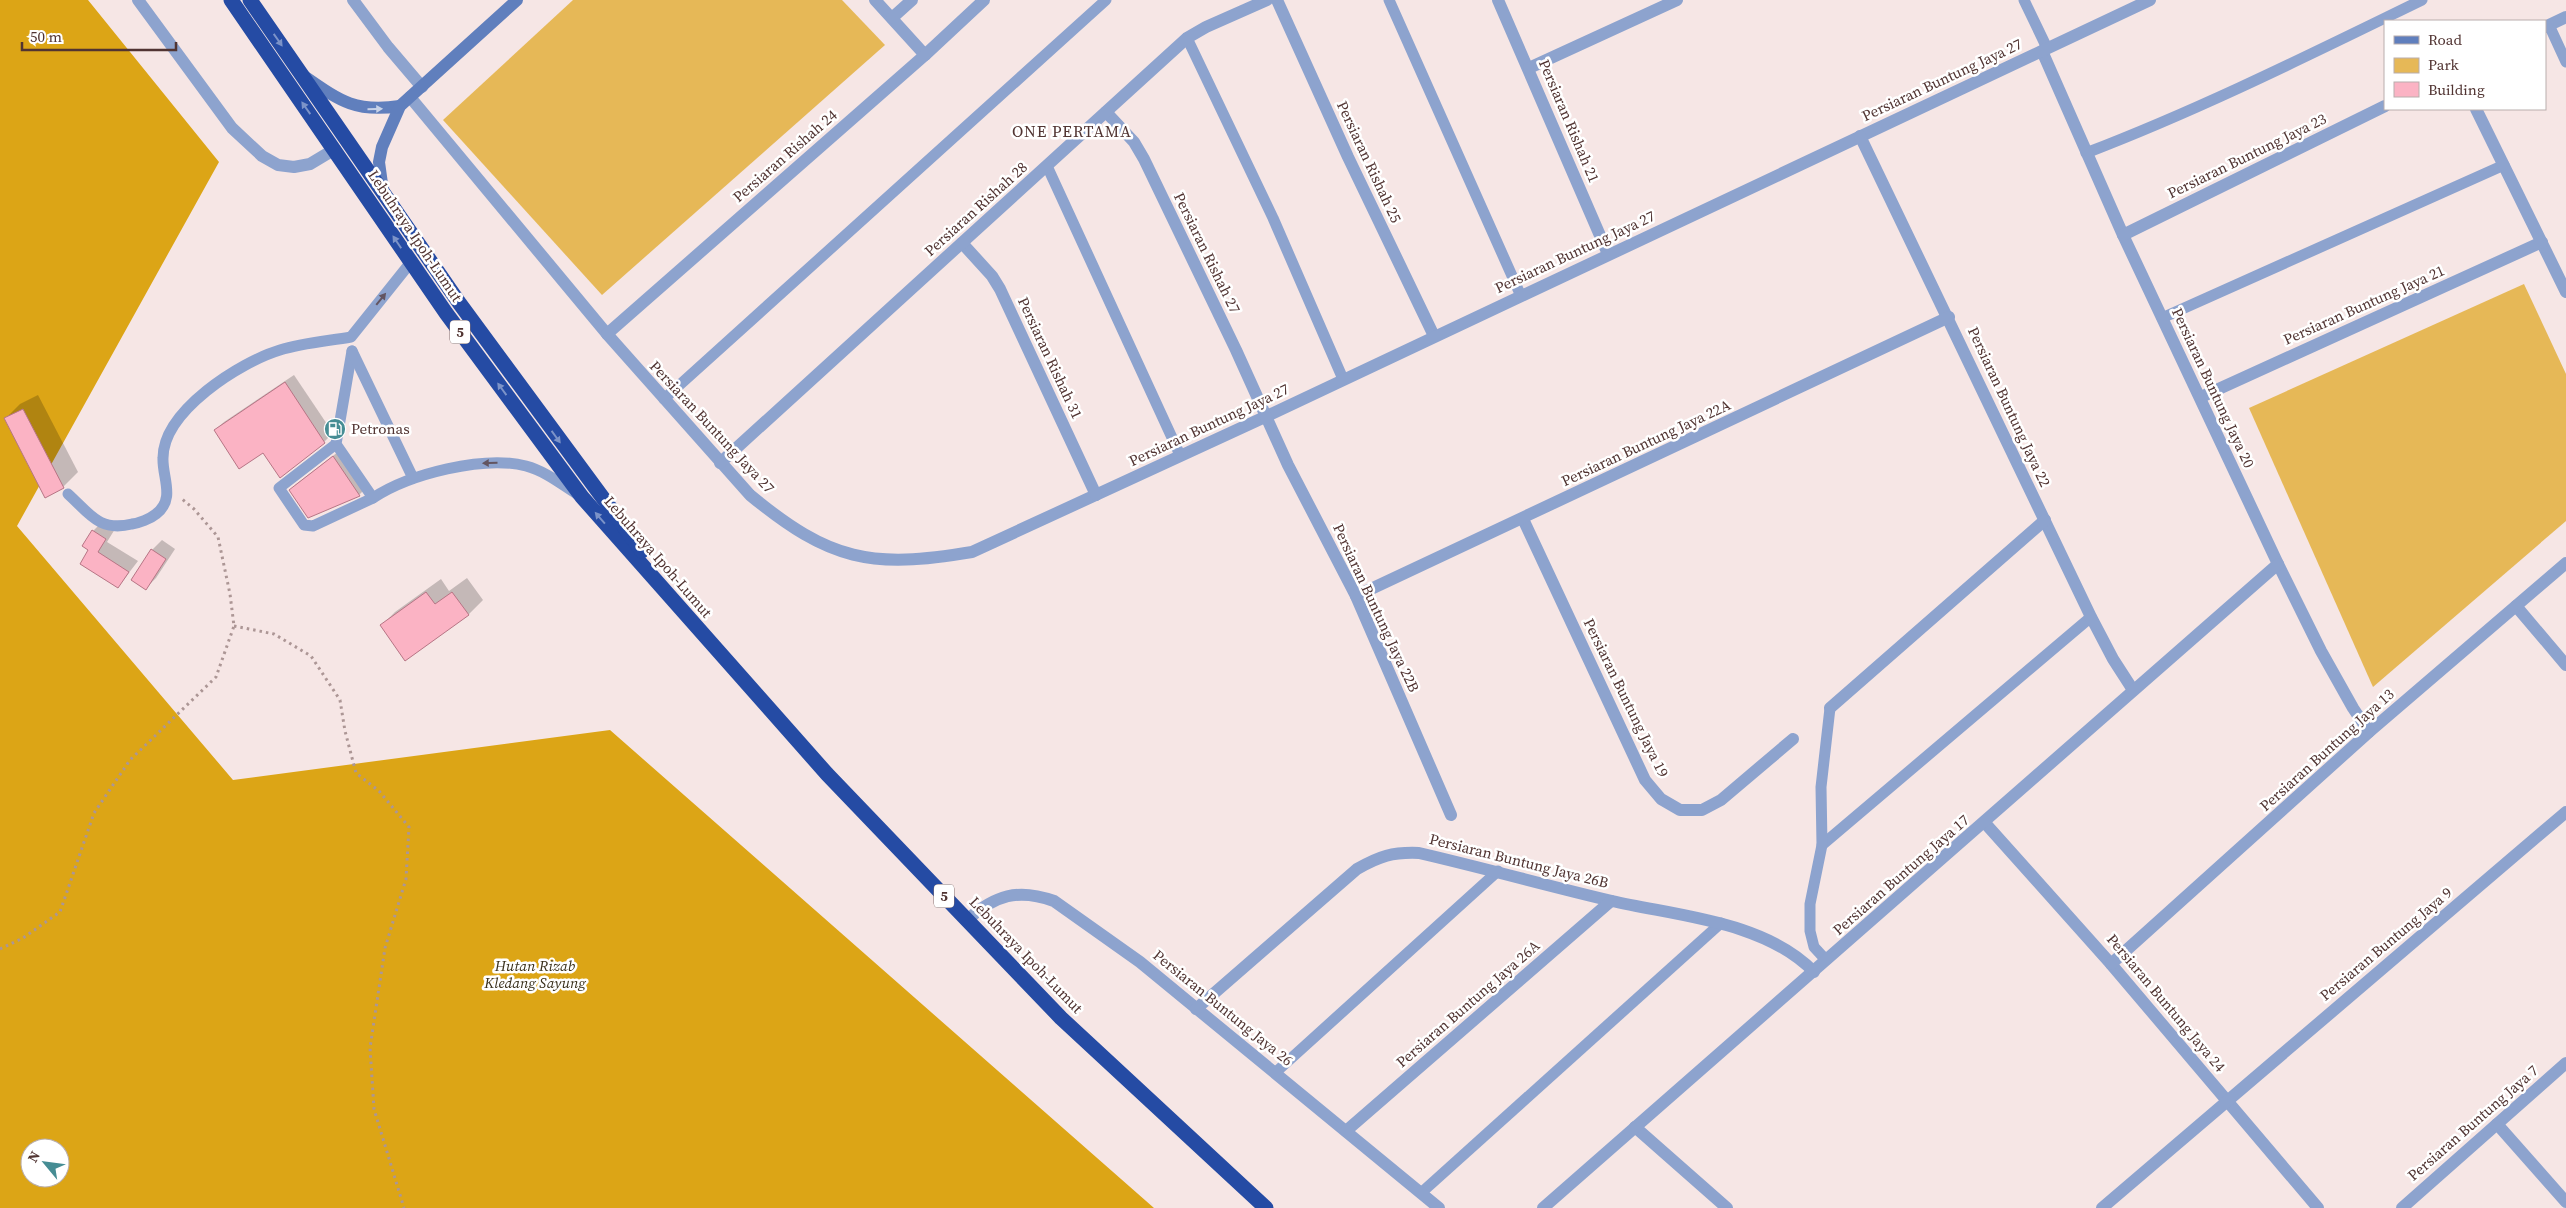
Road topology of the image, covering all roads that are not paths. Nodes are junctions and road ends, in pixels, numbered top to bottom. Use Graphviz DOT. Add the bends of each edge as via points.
graph roads {
  1 [pos="138,0"];
  2 [pos="231,0"];
  3 [pos="250,0"];
  4 [pos="354,0"];
  5 [pos="517,0"];
  6 [pos="875,0"];
  7 [pos="912,0"];
  8 [pos="984,0"];
  9 [pos="1106,0"];
  10 [pos="1267,0"];
  11 [pos="1277,0"];
  12 [pos="1389,0"];
  13 [pos="1498,0"];
  14 [pos="1677,0"];
  15 [pos="2024,0"];
  16 [pos="2150,0"];
  17 [pos="2422,0"];
  18 [pos="2566,17"];
  19 [pos="892,18"];
  20 [pos="2547,26"];
  21 [pos="1187,38"];
  22 [pos="2044,49"];
  23 [pos="925,55"];
  24 [pos="2566,62"];
  25 [pos="1529,68"];
  26 [pos="301,73"];
  27 [pos="422,86"];
  28 [pos="410,97"];
  29 [pos="400,106"];
  30 [pos="2384,106"];
  31 [pos="2476,110"];
  32 [pos="1106,112"];
  33 [pos="1860,136"];
  34 [pos="334,149"];
  35 [pos="2086,153"];
  36 [pos="2504,165"];
  37 [pos="1047,166"];
  38 [pos="385,198"];
  39 [pos="2123,235"];
  40 [pos="2542,242"];
  41 [pos="962,243"];
  42 [pos="1608,254"];
  43 [pos="411,262"];
  44 [pos="2566,292"];
  45 [pos="1520,296"];
  46 [pos="1949,317"];
  47 [pos="2162,318"];
  48 [pos="606,334"];
  49 [pos="1434,336"];
  50 [pos="351,337"];
  51 [pos="352,351"];
  52 [pos="1343,379"];
  53 [pos="2200,397"];
  54 [pos="664,399"];
  55 [pos="1267,416"];
  56 [pos="336,444"];
  57 [pos="1180,455"];
  58 [pos="720,463"];
  59 [pos="413,478"];
  60 [pos="68,494"];
  61 [pos="1096,495"];
  62 [pos="582,497"];
  63 [pos="373,498"];
  64 [pos="1523,519"];
  65 [pos="2045,520"];
  66 [pos="2566,563"];
  67 [pos="2278,564"];
  68 [pos="1356,596"];
  69 [pos="2516,606"];
  70 [pos="2091,617"];
  71 [pos="714,646"];
  72 [pos="2566,665"];
  73 [pos="2133,690"];
  74 [pos="1830,708"];
  75 [pos="2369,732"];
  76 [pos="1793,739"];
  77 [pos="2566,812"];
  78 [pos="1451,815"];
  79 [pos="1985,823"];
  80 [pos="1822,845"];
  81 [pos="1498,871"];
  82 [pos="1611,901"];
  83 [pos="967,920"];
  84 [pos="1721,923"];
  85 [pos="1826,960"];
  86 [pos="2112,964"];
  87 [pos="1814,972"];
  88 [pos="1196,1008"];
  89 [pos="2566,1064"];
  90 [pos="1276,1072"];
  91 [pos="2227,1101"];
  92 [pos="2497,1124"];
  93 [pos="1635,1127"];
  94 [pos="1346,1131"];
  95 [pos="1421,1193"];
  96 [pos="2566,1202"];
  97 [pos="1266,1208"];
  98 [pos="1439,1208"];
  99 [pos="1543,1208"];
  100 [pos="1727,1208"];
  101 [pos="2102,1208"];
  102 [pos="2318,1208"];
  103 [pos="2402,1208"];
  1 -- 34 [label="street" via="232,128 262,156 278,165 294,168 310,164"];
  34 -- 2 [label="highway, Lebuhraya Ipoh-Lumut / 5, one-way"];
  3 -- 26 [label="highway, Lebuhraya Ipoh-Lumut / 5, one-way"];
  4 -- 27 [label="street"];
  5 -- 27 [label="street"];
  6 -- 19 [label="street"];
  7 -- 19 [label="street"];
  8 -- 23 [label="street, Persiaran Rishah 24"];
  9 -- 54 [label="lane"];
  10 -- 21 [label="street, Persiaran Rishah 28"];
  11 -- 49 [label="street, Persiaran Rishah 25"];
  12 -- 45 [label="lane"];
  13 -- 25 [label="street, Persiaran Rishah 21"];
  14 -- 25 [label="street"];
  15 -- 22 [label="lane, Persiaran Buntung Jaya 20"];
  16 -- 22 [label="street, Persiaran Buntung Jaya 27"];
  17 -- 35 [label="lane" via="2157,126"];
  18 -- 20 [label="street"];
  19 -- 23 [label="street"];
  20 -- 24 [label="lane"];
  21 -- 32 [label="street, Persiaran Rishah 28"];
  21 -- 52 [label="lane" via="1273,218"];
  22 -- 33 [label="street, Persiaran Buntung Jaya 27"];
  22 -- 35 [label="street, Persiaran Buntung Jaya 20"];
  23 -- 48 [label="street, Persiaran Rishah 24"];
  25 -- 42 [label="street, Persiaran Rishah 21"];
  26 -- 29 [label="street, one-way" via="354,105 367,109"];
  26 -- 38 [label="highway, Lebuhraya Ipoh-Lumut / 5"];
  27 -- 28 [label="street"];
  28 -- 29 [label="street"];
  28 -- 48 [label="street, Persiaran Buntung Jaya 27"];
  29 -- 38 [label="street" via="379,162"];
  30 -- 39 [label="street, Persiaran Buntung Jaya 23"];
  31 -- 36 [label="street"];
  32 -- 37 [label="street, Persiaran Rishah 28"];
  32 -- 55 [label="street, Persiaran Rishah 27" via="1134,142 1144,159"];
  33 -- 42 [label="street, Persiaran Buntung Jaya 27"];
  33 -- 46 [label="street, Persiaran Buntung Jaya 22"];
  43 -- 34 [label="highway, Lebuhraya Ipoh-Lumut / 5, one-way"];
  35 -- 39 [label="street, Persiaran Buntung Jaya 20"];
  36 -- 40 [label="street"];
  36 -- 47 [label="lane"];
  37 -- 41 [label="street, Persiaran Rishah 28"];
  37 -- 57 [label="lane"];
  38 -- 71 [label="highway, Lebuhraya Ipoh-Lumut / 5, one-way" via="527,397"];
  39 -- 47 [label="street, Persiaran Buntung Jaya 20"];
  40 -- 44 [label="street"];
  40 -- 53 [label="street, Persiaran Buntung Jaya 21"];
  41 -- 58 [label="street, Persiaran Rishah 28"];
  41 -- 61 [label="street, Persiaran Rishah 31" via="1000,289"];
  42 -- 45 [label="street, Persiaran Buntung Jaya 27"];
  50 -- 43 [label="lane, one-way"];
  62 -- 43 [label="highway, Lebuhraya Ipoh-Lumut / 5, one-way"];
  45 -- 49 [label="street, Persiaran Buntung Jaya 27"];
  46 -- 64 [label="street, Persiaran Buntung Jaya 22A"];
  46 -- 65 [label="street, Persiaran Buntung Jaya 22"];
  47 -- 53 [label="street, Persiaran Buntung Jaya 20"];
  48 -- 54 [label="street, Persiaran Buntung Jaya 27"];
  49 -- 52 [label="street, Persiaran Buntung Jaya 27"];
  50 -- 51 [label="lane"];
  50 -- 60 [label="lane" via="280,350 226,375 197,399 177,420 162,456 168,487 166,502 156,514 116,528 98,522"];
  51 -- 56 [label="lane"];
  51 -- 59 [label="lane"];
  52 -- 55 [label="street, Persiaran Buntung Jaya 27"];
  53 -- 67 [label="street, Persiaran Buntung Jaya 20"];
  54 -- 58 [label="street, Persiaran Buntung Jaya 27"];
  55 -- 57 [label="street, Persiaran Buntung Jaya 27"];
  55 -- 68 [label="street, Persiaran Buntung Jaya 22B" via="1288,465"];
  56 -- 63 [label="lane"];
  56 -- 63 [label="lane" via="278,488 304,525 313,526"];
  57 -- 61 [label="street, Persiaran Buntung Jaya 27"];
  58 -- 61 [label="street, Persiaran Buntung Jaya 27" via="750,496 809,538 841,553 876,560 924,560 972,552"];
  62 -- 59 [label="lane, one-way" via="543,473 507,463 481,463"];
  59 -- 63 [label="lane"];
  71 -- 62 [label="highway, Lebuhraya Ipoh-Lumut / 5, one-way"];
  64 -- 68 [label="street, Persiaran Buntung Jaya 22A"];
  64 -- 76 [label="street, Persiaran Buntung Jaya 19" via="1645,780 1660,800 1680,810 1702,810 1721,800"];
  65 -- 70 [label="street, Persiaran Buntung Jaya 22"];
  65 -- 74 [label="street"];
  66 -- 69 [label="street, Persiaran Buntung Jaya 13"];
  67 -- 73 [label="street, Persiaran Buntung Jaya 17"];
  67 -- 75 [label="street, Persiaran Buntung Jaya 20" via="2321,651"];
  68 -- 78 [label="street, Persiaran Buntung Jaya 22B"];
  69 -- 72 [label="street"];
  69 -- 75 [label="street, Persiaran Buntung Jaya 13"];
  70 -- 73 [label="street, Persiaran Buntung Jaya 22"];
  70 -- 80 [label="lane"];
  71 -- 83 [label="highway, Lebuhraya Ipoh-Lumut / 5" via="827,774"];
  73 -- 79 [label="street, Persiaran Buntung Jaya 17"];
  74 -- 80 [label="lane" via="1821,787"];
  75 -- 86 [label="street, Persiaran Buntung Jaya 13"];
  77 -- 91 [label="street, Persiaran Buntung Jaya 9"];
  79 -- 85 [label="street, Persiaran Buntung Jaya 17"];
  79 -- 86 [label="street, Persiaran Buntung Jaya 24"];
  80 -- 85 [label="lane" via="1810,904 1810,932 1814,947"];
  81 -- 82 [label="street, Persiaran Buntung Jaya 26B"];
  81 -- 88 [label="street, Persiaran Buntung Jaya 26B" via="1419,853 1394,852 1377,858 1357,869"];
  81 -- 90 [label="lane"];
  82 -- 84 [label="street, Persiaran Buntung Jaya 26B"];
  82 -- 94 [label="street, Persiaran Buntung Jaya 26A"];
  83 -- 88 [label="street, Persiaran Buntung Jaya 26" via="994,900 1006,896 1040,896 1054,902 1140,962"];
  83 -- 97 [label="highway, Lebuhraya Ipoh-Lumut / 5" via="1060,1018"];
  84 -- 87 [label="street, Persiaran Buntung Jaya 26B" via="1782,948 1803,960"];
  84 -- 95 [label="lane"];
  85 -- 87 [label="street, Persiaran Buntung Jaya 17"];
  86 -- 91 [label="street, Persiaran Buntung Jaya 24"];
  87 -- 93 [label="street, Persiaran Buntung Jaya 17"];
  88 -- 90 [label="street, Persiaran Buntung Jaya 26"];
  89 -- 92 [label="street, Persiaran Buntung Jaya 7"];
  90 -- 94 [label="street, Persiaran Buntung Jaya 26"];
  91 -- 101 [label="street, Persiaran Buntung Jaya 9"];
  91 -- 102 [label="street, Persiaran Buntung Jaya 24"];
  92 -- 96 [label="street"];
  92 -- 103 [label="street, Persiaran Buntung Jaya 7"];
  93 -- 99 [label="street, Persiaran Buntung Jaya 17"];
  93 -- 100 [label="street"];
  94 -- 95 [label="street, Persiaran Buntung Jaya 26"];
  95 -- 98 [label="street, Persiaran Buntung Jaya 26"];
}
